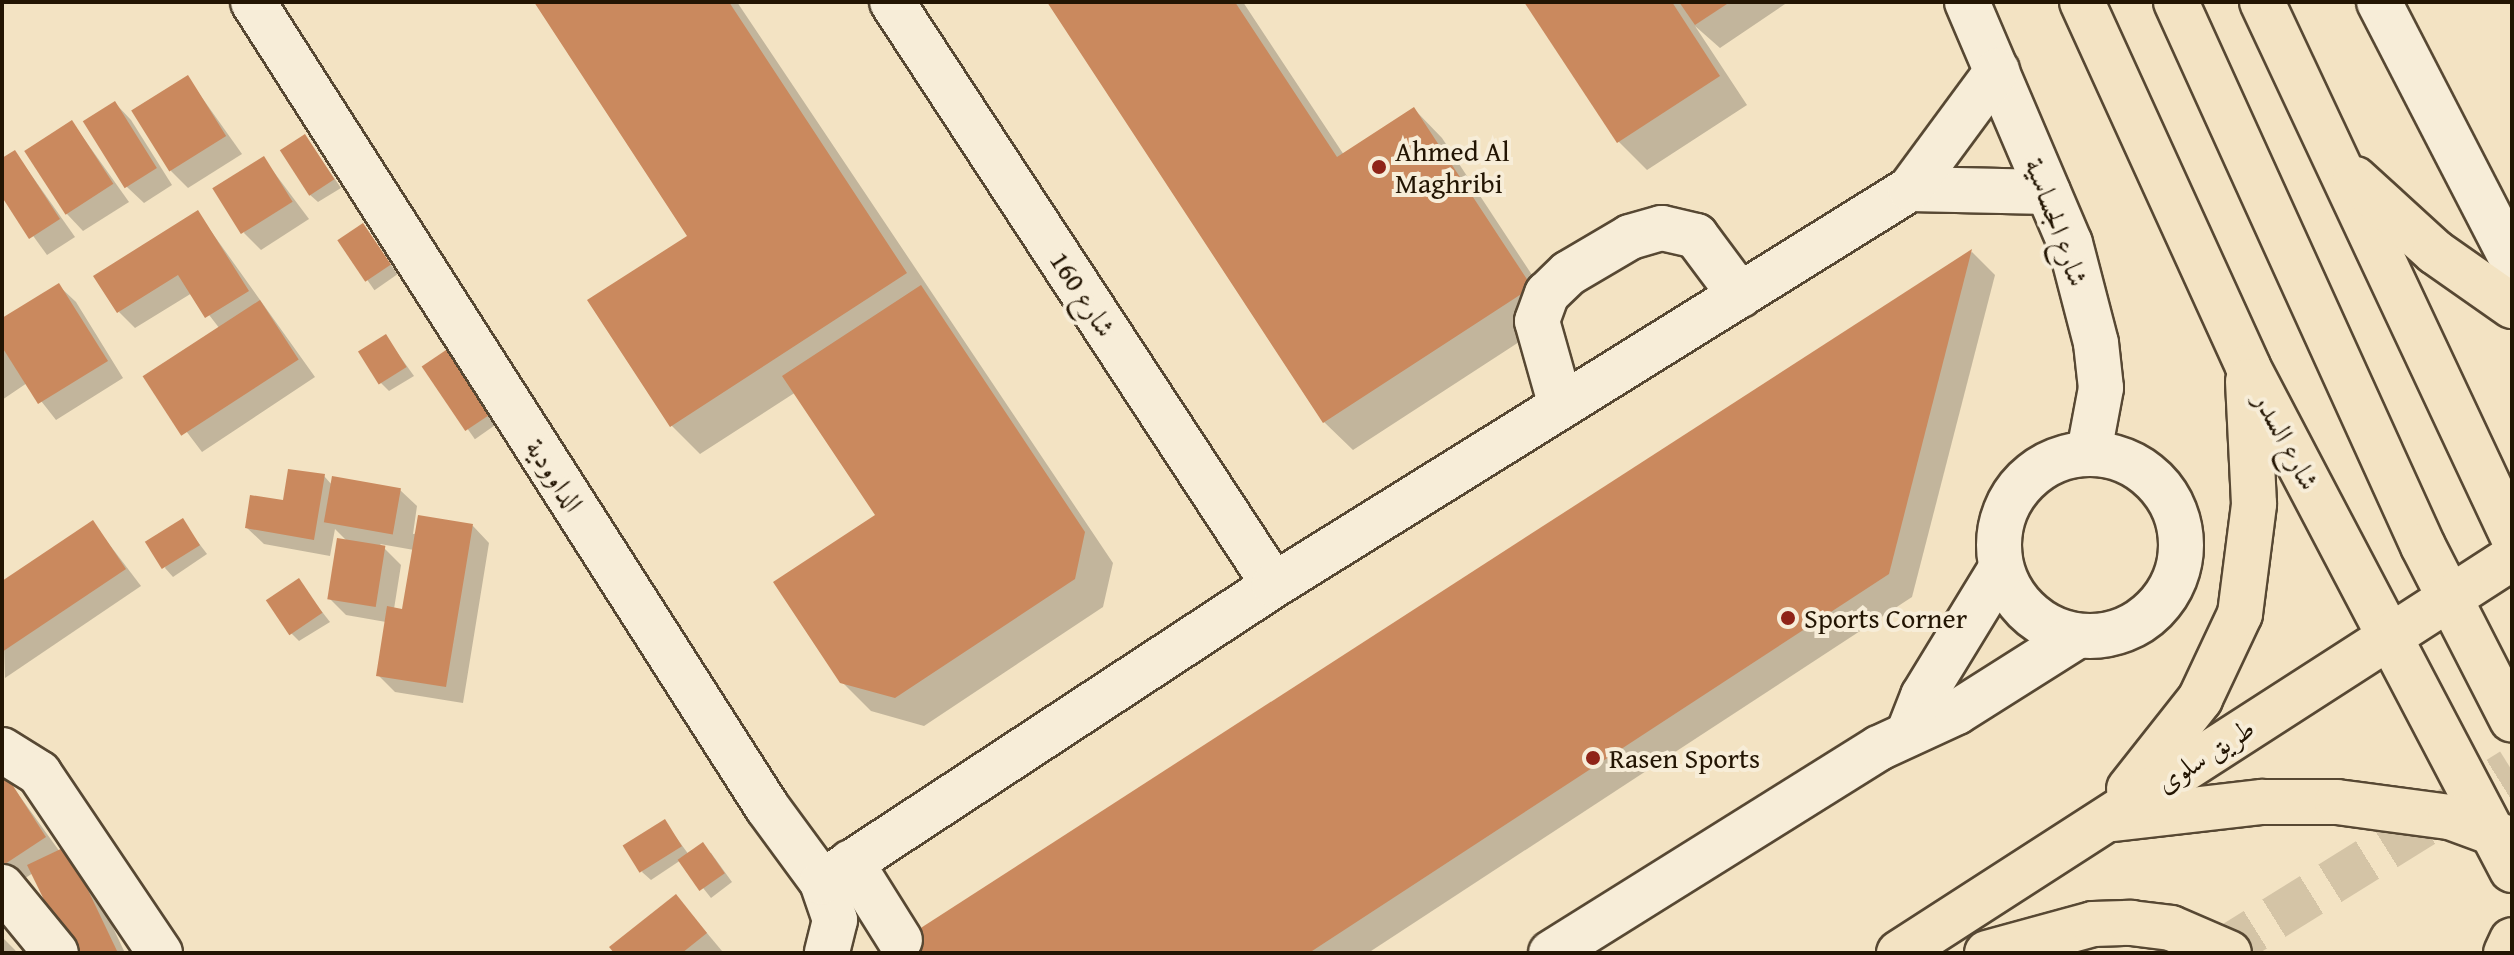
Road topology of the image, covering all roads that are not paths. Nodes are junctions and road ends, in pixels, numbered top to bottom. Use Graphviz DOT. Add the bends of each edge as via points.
graph roads {
  1 [pos="253,2"];
  2 [pos="892,2"];
  3 [pos="1967,2"];
  4 [pos="2082,2"];
  5 [pos="2176,2"];
  6 [pos="2262,2"];
  7 [pos="2379,2"];
  8 [pos="1997,71"];
  9 [pos="2341,167"];
  10 [pos="1910,189"];
  11 [pos="2048,192"];
  12 [pos="2512,260"];
  13 [pos="1740,295"];
  14 [pos="2512,306"];
  15 [pos="2248,367"];
  16 [pos="1561,406"];
  17 [pos="2089,452"];
  18 [pos="2512,535"];
  19 [pos="2512,558"];
  20 [pos="2001,568"];
  21 [pos="1274,585"];
  22 [pos="2449,599"];
  23 [pos="2077,636"];
  24 [pos="2389,637"];
  25 [pos="2512,720"];
  26 [pos="1908,734"];
  27 [pos="2,750"];
  28 [pos="2104,820"];
  29 [pos="2500,835"];
  30 [pos="2512,870"];
  31 [pos="836,872"];
  32 [pos="2,887"];
  33 [pos="900,940"];
  34 [pos="2512,940"];
  35 [pos="56,953"];
  36 [pos="160,953"];
  37 [pos="827,953"];
  38 [pos="1551,953"];
  39 [pos="1899,953"];
  40 [pos="1987,953"];
  41 [pos="2229,953"];
  42 [pos="2506,953"];
  1 -- 31 [label="street, الداوودية" via="767,807"];
  2 -- 21 [label="street, شارع 160"];
  3 -- 8 [label="street, شارع الجساسية"];
  4 -- 15 [label="main road, شارع السدر"];
  5 -- 22 [label="main road"];
  6 -- 9 [label="main road"];
  7 -- 12 [label="street"];
  8 -- 10 [label="street"];
  8 -- 11 [label="street, شارع الجساسية"];
  9 -- 14 [label="main road" via="2435,252"];
  9 -- 18 [label="main road"];
  10 -- 11 [label="street"];
  10 -- 13 [label="street"];
  11 -- 17 [label="street, شارع الجساسية" via="2070,243 2096,343 2101,388"];
  13 -- 16 [label="street"];
  13 -- 16 [label="street" via="1696,236 1662,228 1630,237 1569,273 1547,294 1537,321"];
  15 -- 24 [label="main road, شارع السدر"];
  15 -- 28 [label="main road" via="2254,504 2240,614 2200,699"];
  16 -- 21 [label="street"];
  17 -- 20 [label="street" via="2048,462 2017,489 1999,527"];
  17 -- 23 [label="street" via="2128,460 2160,484 2179,519 2182,559 2167,595 2139,624 2101,636"];
  19 -- 22 [label="main road, طريق سلوى"];
  20 -- 23 [label="street" via="2017,600 2043,624"];
  20 -- 26 [label="street" via="1923,696"];
  21 -- 31 [label="street"];
  22 -- 24 [label="main road, طريق سلوى"];
  22 -- 25 [label="main road"];
  23 -- 26 [label="street" via="1957,712"];
  24 -- 28 [label="main road, طريق سلوى"];
  24 -- 29 [label="main road, شارع السدر"];
  26 -- 38 [label="street"];
  27 -- 36 [label="street" via="39,773"];
  28 -- 29 [label="main road" via="2308,802 2403,808"];
  28 -- 39 [label="main road, طريق سلوى"];
  29 -- 30 [label="main road, شارع السدر"];
  31 -- 33 [label="street"];
  31 -- 37 [label="street, الداوودية" via="835,920"];
  32 -- 35 [label="street"];
  34 -- 42 [label="main road"];
  40 -- 41 [label="main road" via="2093,924 2131,923 2171,928"];
}
